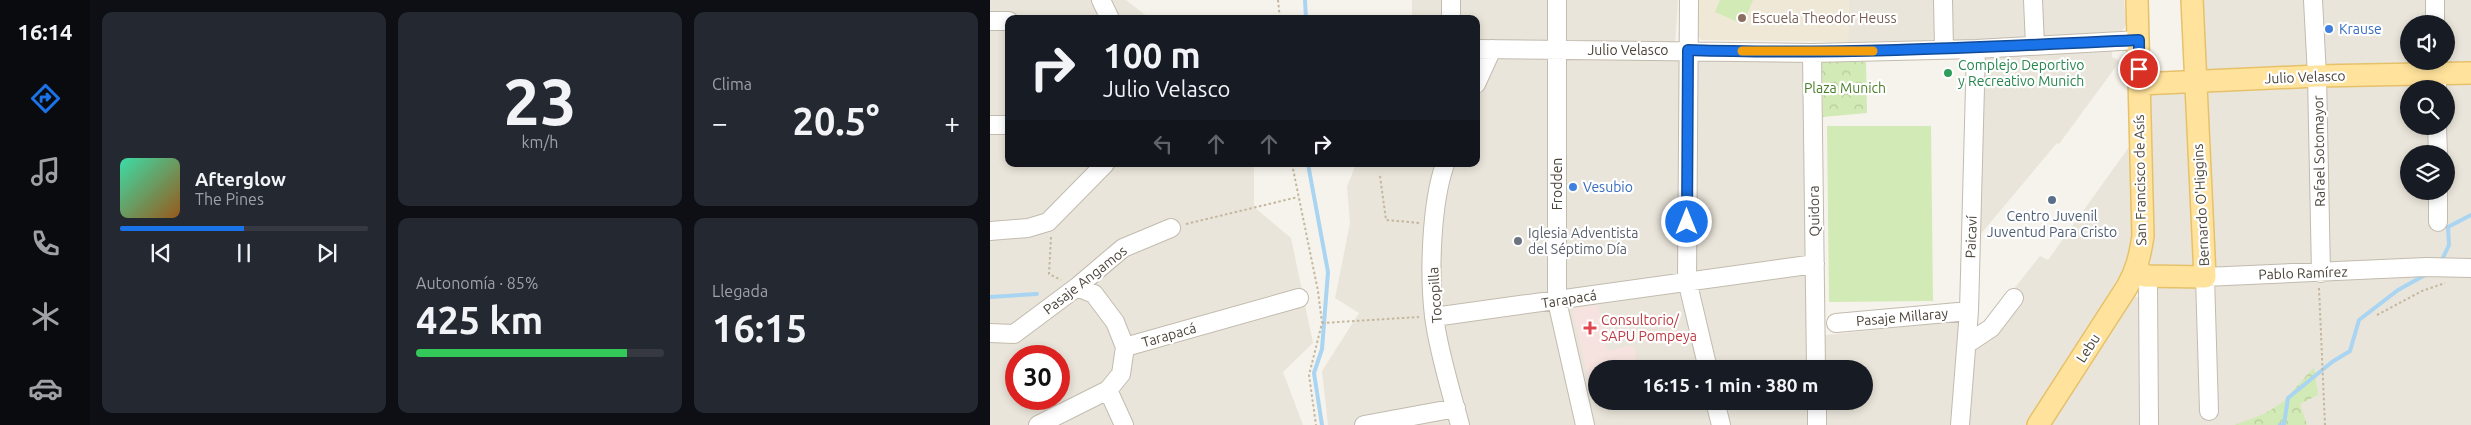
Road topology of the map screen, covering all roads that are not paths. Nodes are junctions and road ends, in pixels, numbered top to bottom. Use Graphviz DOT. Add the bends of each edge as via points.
graph roads {
  1 [pos="1101,0"];
  2 [pos="1451,0"];
  3 [pos="1557,0"];
  4 [pos="1689,0"];
  5 [pos="1943,0"];
  6 [pos="2033,0"];
  7 [pos="2137,0"];
  8 [pos="2192,0"];
  9 [pos="2314,0"];
  10 [pos="2434,0"];
  11 [pos="1108,15"];
  12 [pos="1451,15"];
  13 [pos="2435,15"];
  14 [pos="990,21"];
  15 [pos="1005,21"];
  16 [pos="2139,40"];
  17 [pos="2035,46"];
  18 [pos="1976,48"];
  19 [pos="1484,49"];
  20 [pos="1556,50"];
  21 [pos="1688,50"];
  22 [pos="1944,50"];
  23 [pos="1812,53"];
  24 [pos="1480,66"];
  25 [pos="2471,73"];
  26 [pos="2437,75"];
  27 [pos="2317,76"];
  28 [pos="2194,82"];
  29 [pos="2139,84"];
  30 [pos="1005,124"];
  31 [pos="990,125"];
  32 [pos="1101,167"];
  33 [pos="1445,167"];
  34 [pos="2438,200"];
  35 [pos="2438,222"];
  36 [pos="1172,228"];
  37 [pos="990,231"];
  38 [pos="1814,264"];
  39 [pos="2471,268"];
  40 [pos="2141,273"];
  41 [pos="2321,273"];
  42 [pos="2205,277"];
  43 [pos="1686,280"];
  44 [pos="1077,287"];
  45 [pos="1299,298"];
  46 [pos="2014,298"];
  47 [pos="1557,301"];
  48 [pos="1969,311"];
  49 [pos="1434,317"];
  50 [pos="1836,323"];
  51 [pos="990,332"];
  52 [pos="1967,344"];
  53 [pos="1125,347"];
  54 [pos="1706,360"];
  55 [pos="1816,360"];
  56 [pos="1108,390"];
  57 [pos="1456,408"];
  58 [pos="1717,410"];
  59 [pos="1817,410"];
  60 [pos="2209,410"];
  61 [pos="1038,425"];
  62 [pos="1124,425"];
  63 [pos="1364,425"];
  64 [pos="1460,425"];
  65 [pos="1586,425"];
  66 [pos="1721,425"];
  67 [pos="1817,425"];
  68 [pos="1960,425"];
  69 [pos="2038,425"];
  70 [pos="2149,425"];
  1 -- 11 [label="street"];
  2 -- 12 [label="street"];
  3 -- 20 [label="street, Frodden"];
  4 -- 21 [label="street"];
  5 -- 22 [label="street"];
  6 -- 17 [label="street"];
  7 -- 16 [label="main road, San Francisco de Asís"];
  8 -- 28 [label="main road, Bernardo O'Higgins"];
  9 -- 27 [label="street, Rafael Sotomayor"];
  10 -- 13 [label="street"];
  14 -- 15 [label="street"];
  16 -- 17 [label="street, Julio Velasco"];
  16 -- 29 [label="main road, San Francisco de Asís"];
  17 -- 18 [label="street, Julio Velasco"];
  18 -- 22 [label="street, Julio Velasco"];
  18 -- 48 [label="street, Paicaví"];
  19 -- 20 [label="street, Julio Velasco"];
  19 -- 24 [label="street"];
  20 -- 21 [label="street, Julio Velasco"];
  20 -- 47 [label="street, Frodden"];
  21 -- 23 [label="street, Julio Velasco"];
  21 -- 43 [label="street"];
  22 -- 23 [label="street, Julio Velasco"];
  23 -- 38 [label="street, Quidora"];
  25 -- 26 [label="main road, Julio Velasco"];
  26 -- 27 [label="main road, Julio Velasco"];
  27 -- 28 [label="main road, Julio Velasco"];
  27 -- 41 [label="street, Rafael Sotomayor"];
  28 -- 29 [label="main road, Julio Velasco"];
  28 -- 42 [label="main road, Bernardo O'Higgins"];
  29 -- 40 [label="main road, San Francisco de Asís"];
  30 -- 31 [label="street"];
  32 -- 37 [label="street" via="1048,222 1028,228"];
  33 -- 49 [label="street, Tocopilla" via="1434,224"];
  34 -- 35 [label="street"];
  36 -- 44 [label="street, Pasaje Angamos" via="1123,248"];
  38 -- 43 [label="street, Tarapacá"];
  38 -- 55 [label="street, Quidora"];
  39 -- 41 [label="street, Pablo Ramírez" via="2449,275 2426,268"];
  40 -- 42 [label="main road, Pablo Ramírez"];
  40 -- 69 [label="main road, Lebu"];
  40 -- 70 [label="street, San Francisco de Asís" via="2148,284"];
  41 -- 42 [label="street, Pablo Ramírez"];
  42 -- 60 [label="street, Bernardo O'Higgins"];
  43 -- 47 [label="street, Tarapacá"];
  43 -- 54 [label="street"];
  44 -- 51 [label="street, Pasaje Angamos" via="1014,334"];
  44 -- 53 [label="street" via="1094,294 1115,322"];
  45 -- 53 [label="street, Tarapacá"];
  46 -- 52 [label="street" via="1991,328"];
  47 -- 49 [label="street, Tarapacá"];
  47 -- 65 [label="street, Frodden"];
  48 -- 50 [label="street, Pasaje Millaray"];
  48 -- 52 [label="street, Paicaví"];
  49 -- 57 [label="street, Tocopilla"];
  52 -- 68 [label="street, Paicaví"];
  53 -- 56 [label="street" via="1121,374"];
  56 -- 61 [label="street"];
  56 -- 62 [label="street"];
  57 -- 63 [label="street"];
  57 -- 64 [label="street, Tocopilla"];
  58 -- 66 [label="street"];
  59 -- 67 [label="street"];
}
